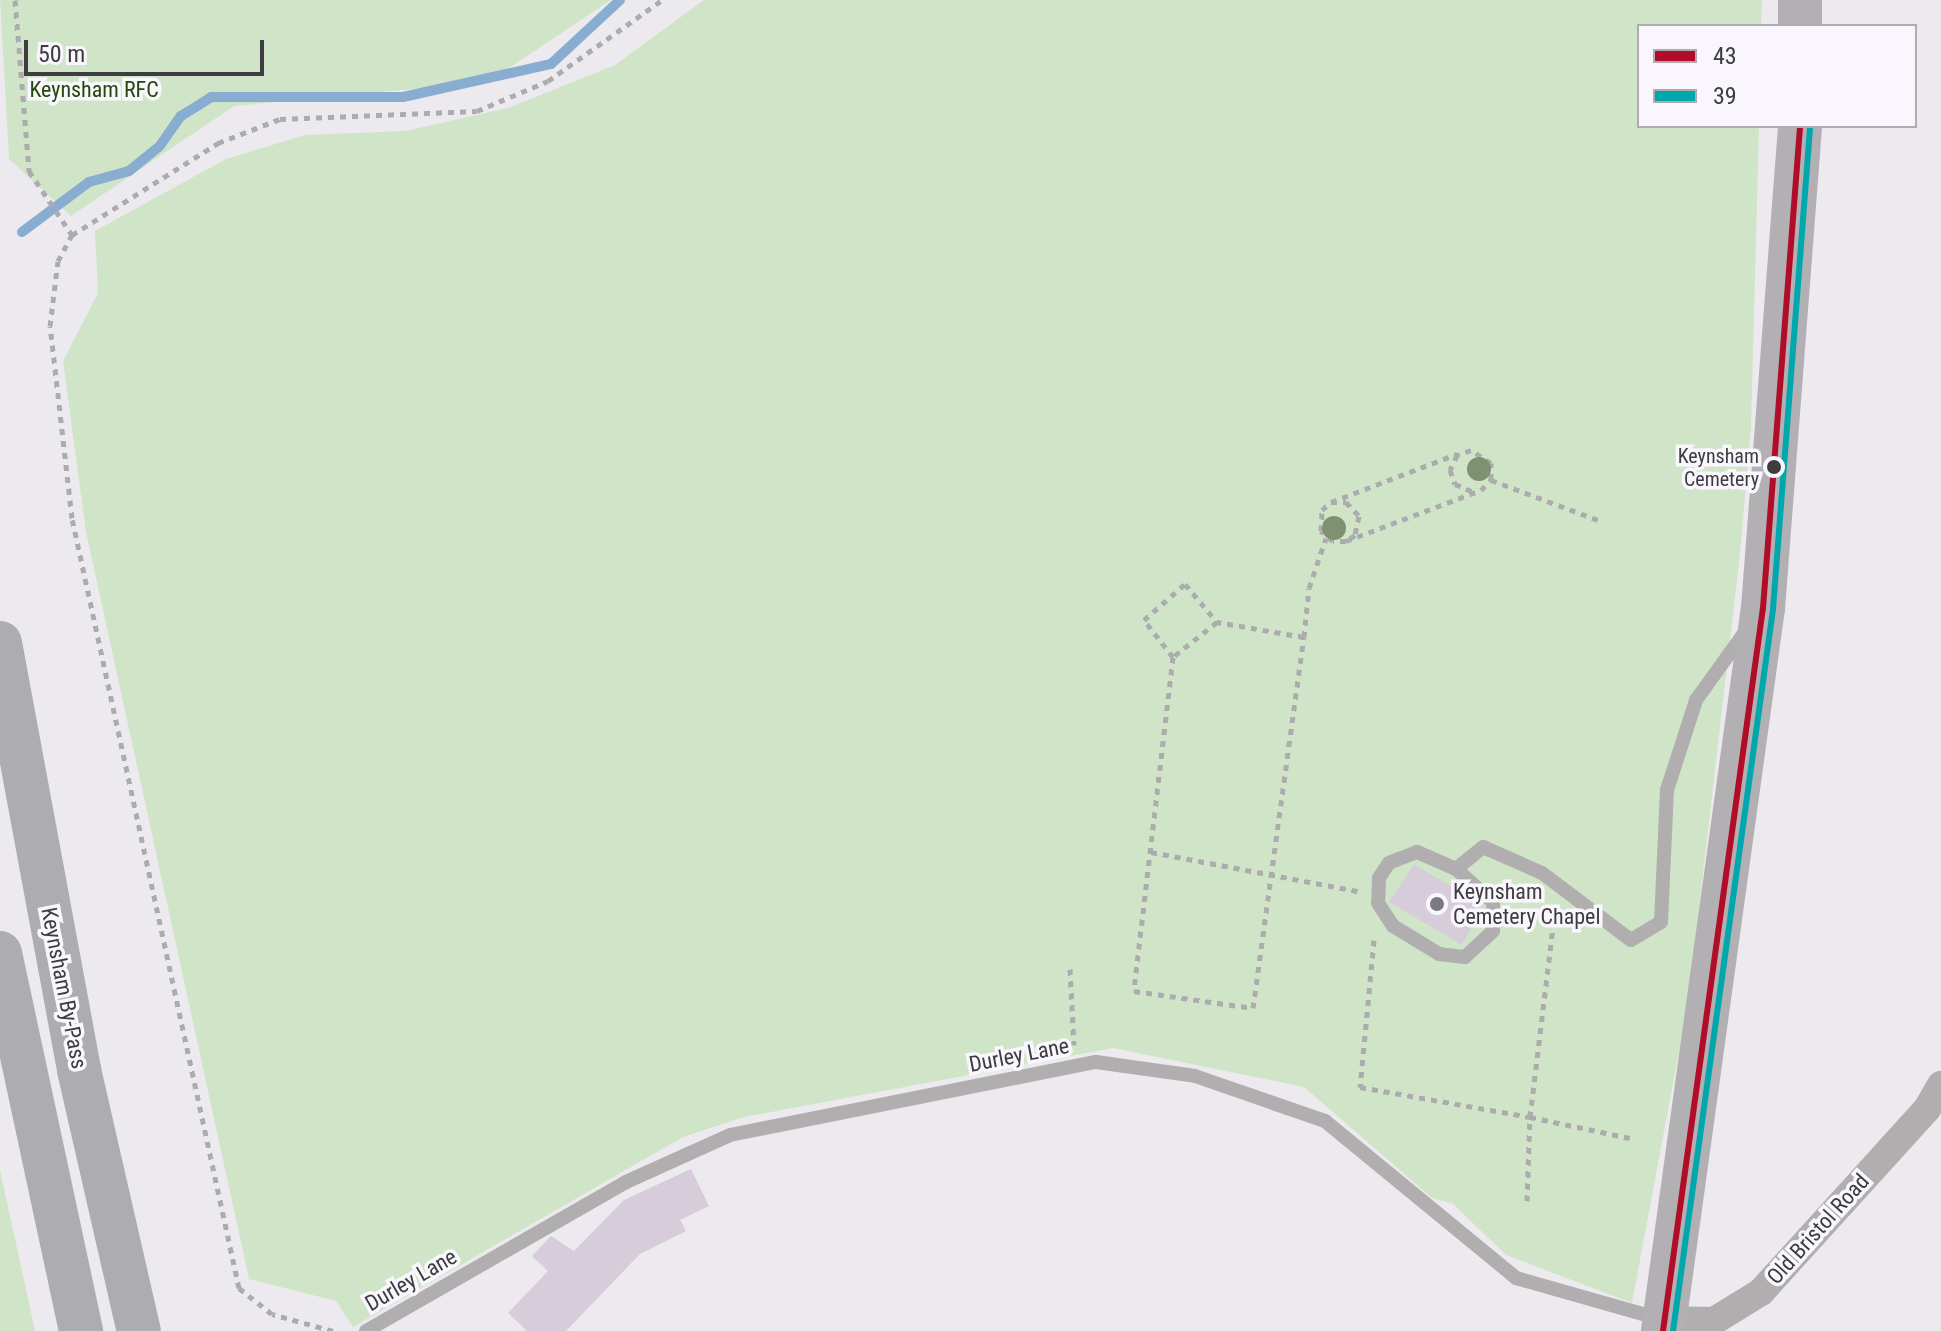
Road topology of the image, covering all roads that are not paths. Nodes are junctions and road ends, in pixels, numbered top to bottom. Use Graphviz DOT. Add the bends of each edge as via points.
graph roads {
  1 [pos="1800,0"];
  2 [pos="1800,24"];
  3 [pos="1800,128"];
  4 [pos="1763,608"];
  5 [pos="0,643"];
  6 [pos="1456,869"];
  7 [pos="0,953"];
  8 [pos="1941,1085"];
  9 [pos="1662,1328"];
  10 [pos="81,1331"];
  11 [pos="139,1331"];
  12 [pos="366,1331"];
  1 -- 2 [label="main road"];
  3 -- 4 [label="main road"];
  4 -- 6 [label="lane" via="1696,700 1667,790 1661,922 1631,940 1558,887 1483,847"];
  4 -- 9 [label="main road"];
  5 -- 11 [label="highway, Keynsham By-Pass" via="79,1070"];
  6 -- 6 [label="lane" via="1493,902 1493,931 1465,957 1439,954 1393,926 1378,899 1389,863 1417,852"];
  7 -- 10 [label="highway"];
  8 -- 9 [label="street, Old Bristol Road" via="1927,1109 1761,1292 1714,1321"];
  9 -- 12 [label="lane, Durley Lane" via="1516,1278 1325,1121 1195,1076 1137,1064 1077,1066 730,1135 626,1182"];
}
